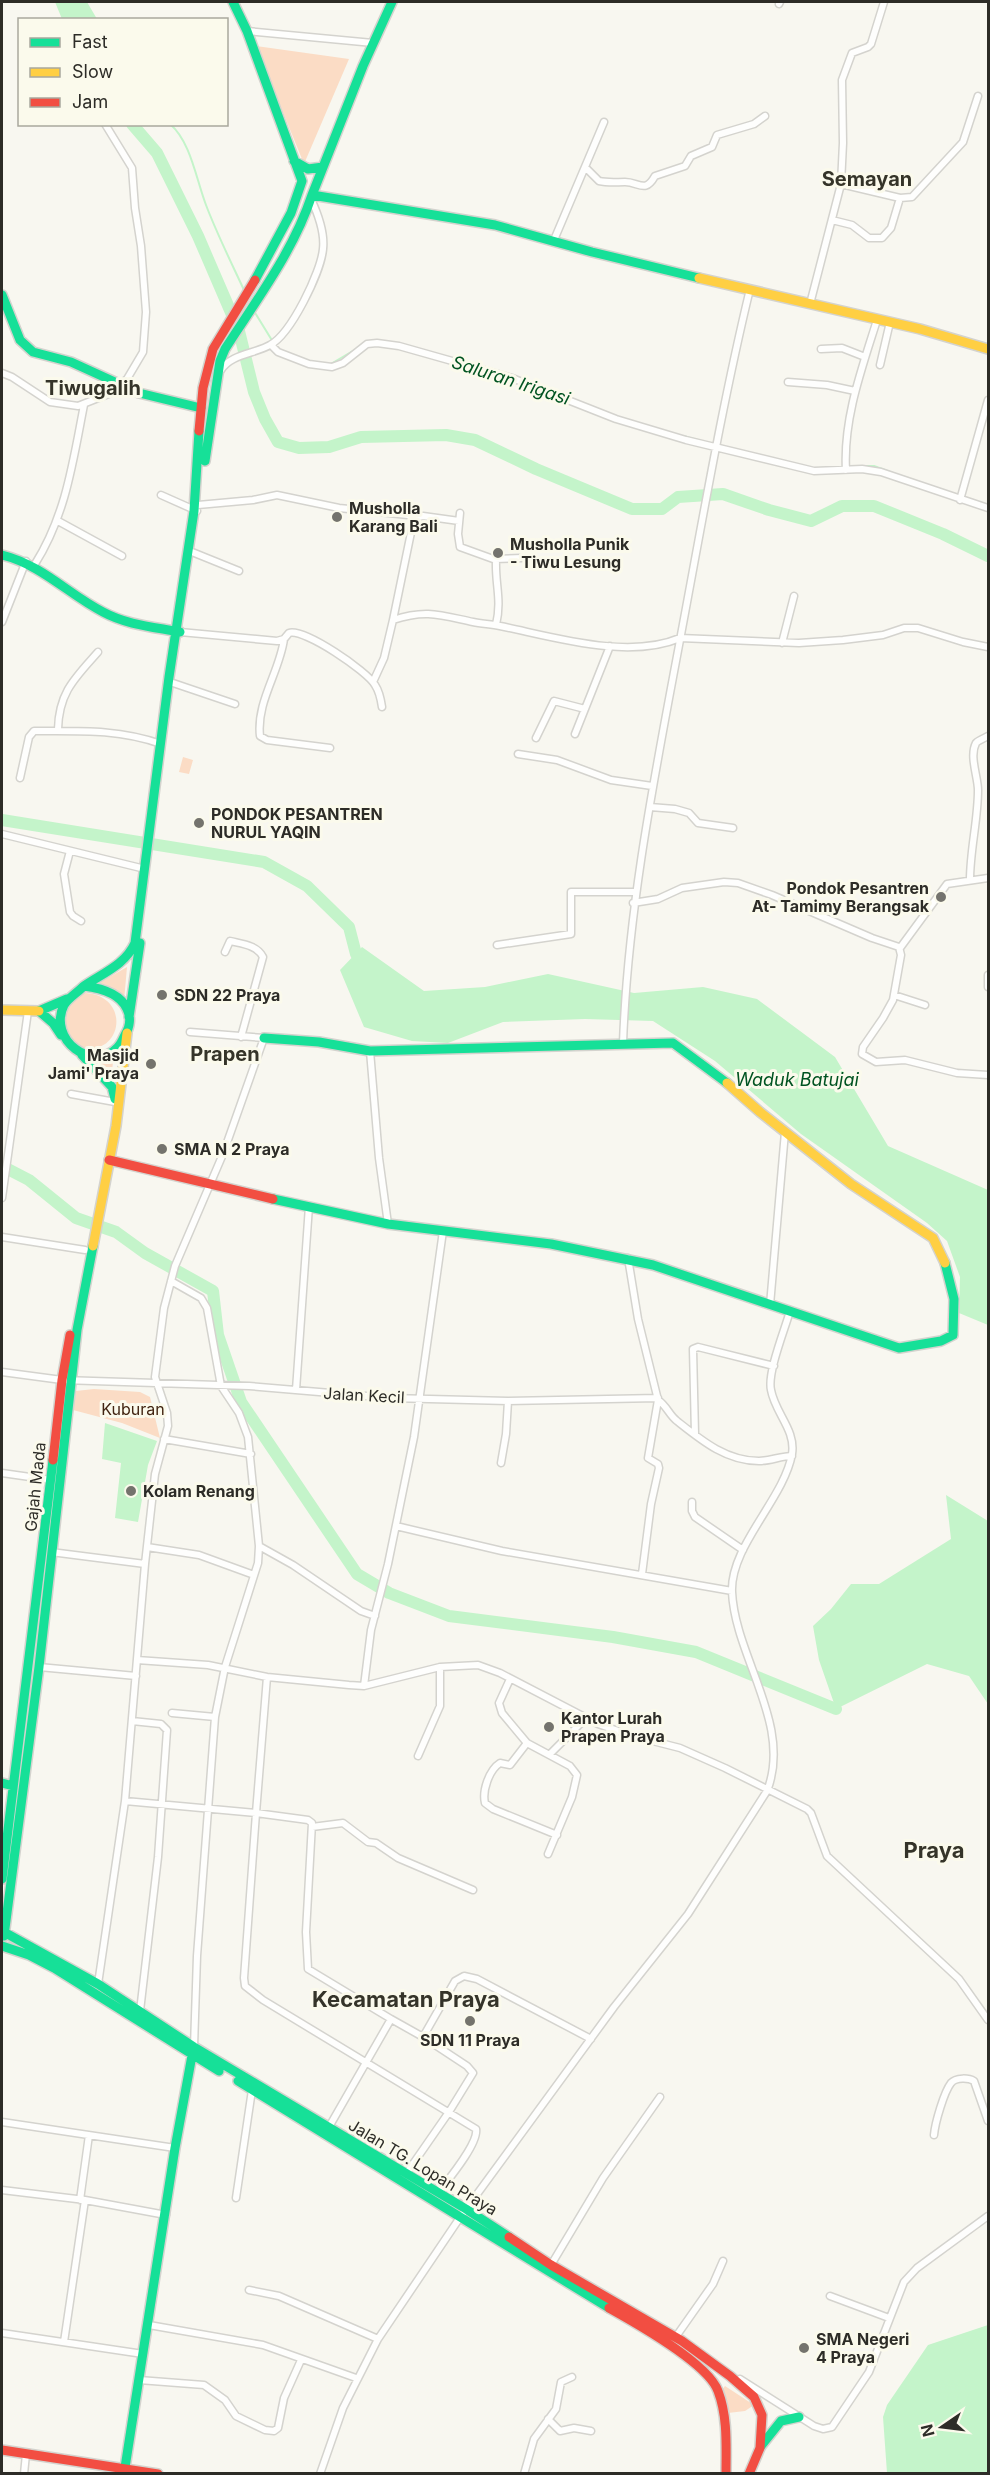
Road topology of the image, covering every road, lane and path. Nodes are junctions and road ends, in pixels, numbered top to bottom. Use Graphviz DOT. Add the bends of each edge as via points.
graph roads {
  1 [pos="233,2"];
  2 [pos="392,2"];
  3 [pos="884,2"];
  4 [pos="247,31"];
  5 [pos="373,43"];
  6 [pos="978,96"];
  7 [pos="765,116"];
  8 [pos="604,122"];
  9 [pos="106,126"];
  10 [pos="294,161"];
  11 [pos="324,166"];
  12 [pos="585,167"];
  13 [pos="841,184"];
  14 [pos="312,197"];
  15 [pos="900,198"];
  16 [pos="832,220"];
  17 [pos="554,240"];
  18 [pos="750,289"];
  19 [pos="2,295"];
  20 [pos="810,304"];
  21 [pos="877,320"];
  22 [pos="890,322"];
  23 [pos="272,344"];
  24 [pos="821,349"];
  25 [pos="988,349"];
  26 [pos="865,357"];
  27 [pos="880,365"];
  28 [pos="2,373"];
  29 [pos="216,381"];
  30 [pos="788,382"];
  31 [pos="121,385"];
  32 [pos="855,391"];
  33 [pos="988,400"];
  34 [pos="84,405"];
  35 [pos="201,408"];
  36 [pos="717,446"];
  37 [pos="845,468"];
  38 [pos="161,495"];
  39 [pos="960,499"];
  40 [pos="988,508"];
  41 [pos="197,509"];
  42 [pos="460,513"];
  43 [pos="418,516"];
  44 [pos="58,521"];
  45 [pos="459,521"];
  46 [pos="192,552"];
  47 [pos="2,555"];
  48 [pos="122,556"];
  49 [pos="522,558"];
  50 [pos="495,559"];
  51 [pos="30,562"];
  52 [pos="239,571"];
  53 [pos="794,596"];
  54 [pos="393,620"];
  55 [pos="2,622"];
  56 [pos="496,625"];
  57 [pos="178,632"];
  58 [pos="680,638"];
  59 [pos="284,639"];
  60 [pos="783,643"];
  61 [pos="610,646"];
  62 [pos="988,646"];
  63 [pos="98,652"];
  64 [pos="373,682"];
  65 [pos="173,683"];
  66 [pos="235,704"];
  67 [pos="382,707"];
  68 [pos="585,709"];
  69 [pos="58,729"];
  70 [pos="575,734"];
  71 [pos="988,736"];
  72 [pos="536,738"];
  73 [pos="162,745"];
  74 [pos="330,748"];
  75 [pos="518,754"];
  76 [pos="20,778"];
  77 [pos="652,786"];
  78 [pos="650,807"];
  79 [pos="151,827"];
  80 [pos="734,828"];
  81 [pos="2,834"];
  82 [pos="70,851"];
  83 [pos="148,854"];
  84 [pos="145,869"];
  85 [pos="988,878"];
  86 [pos="970,880"];
  87 [pos="635,892"];
  88 [pos="633,903"];
  89 [pos="81,921"];
  90 [pos="497,945"];
  91 [pos="900,948"];
  92 [pos="225,952"];
  93 [pos="988,975"];
  94 [pos="84,986"];
  95 [pos="988,987"];
  96 [pos="894,995"];
  97 [pos="67,999"];
  98 [pos="925,1005"];
  99 [pos="2,1010"];
  100 [pos="28,1011"];
  101 [pos="39,1011"];
  102 [pos="129,1017"];
  103 [pos="190,1032"];
  104 [pos="127,1034"];
  105 [pos="61,1035"];
  106 [pos="241,1037"];
  107 [pos="264,1038"];
  108 [pos="623,1044"];
  109 [pos="370,1051"];
  110 [pos="82,1055"];
  111 [pos="988,1075"];
  112 [pos="71,1094"];
  113 [pos="115,1102"];
  114 [pos="785,1132"];
  115 [pos="109,1160"];
  116 [pos="211,1185"];
  117 [pos="2,1198"];
  118 [pos="309,1206"];
  119 [pos="95,1217"];
  120 [pos="388,1224"];
  121 [pos="443,1231"];
  122 [pos="2,1237"];
  123 [pos="91,1238"];
  124 [pos="85,1250"];
  125 [pos="628,1258"];
  126 [pos="172,1278"];
  127 [pos="770,1305"];
  128 [pos="790,1311"];
  129 [pos="774,1366"];
  130 [pos="2,1372"];
  131 [pos="67,1381"];
  132 [pos="156,1384"];
  133 [pos="224,1386"];
  134 [pos="296,1390"];
  135 [pos="421,1398"];
  136 [pos="658,1399"];
  137 [pos="508,1401"];
  138 [pos="694,1434"];
  139 [pos="164,1439"];
  140 [pos="251,1454"];
  141 [pos="792,1456"];
  142 [pos="501,1463"];
  143 [pos="2,1473"];
  144 [pos="51,1480"];
  145 [pos="692,1502"];
  146 [pos="396,1526"];
  147 [pos="259,1546"];
  148 [pos="147,1547"];
  149 [pos="743,1550"];
  150 [pos="48,1552"];
  151 [pos="145,1564"];
  152 [pos="642,1574"];
  153 [pos="254,1575"];
  154 [pos="732,1591"];
  155 [pos="375,1616"];
  156 [pos="137,1660"];
  157 [pos="39,1667"];
  158 [pos="225,1667"];
  159 [pos="440,1667"];
  160 [pos="136,1676"];
  161 [pos="267,1677"];
  162 [pos="510,1679"];
  163 [pos="364,1686"];
  164 [pos="172,1713"];
  165 [pos="215,1717"];
  166 [pos="586,1719"];
  167 [pos="132,1721"];
  168 [pos="527,1743"];
  169 [pos="550,1754"];
  170 [pos="418,1756"];
  171 [pos="2,1784"];
  172 [pos="13,1786"];
  173 [pos="767,1791"];
  174 [pos="125,1801"];
  175 [pos="163,1804"];
  176 [pos="209,1808"];
  177 [pos="256,1813"];
  178 [pos="312,1827"];
  179 [pos="557,1835"];
  180 [pos="548,1854"];
  181 [pos="2,1879"];
  182 [pos="473,1890"];
  183 [pos="3,1931"];
  184 [pos="2,1949"];
  185 [pos="98,1984"];
  186 [pos="140,2011"];
  187 [pos="391,2019"];
  188 [pos="988,2020"];
  189 [pos="423,2037"];
  190 [pos="591,2039"];
  191 [pos="193,2052"];
  192 [pos="367,2062"];
  193 [pos="252,2091"];
  194 [pos="660,2097"];
  195 [pos="449,2112"];
  196 [pos="988,2121"];
  197 [pos="2,2122"];
  198 [pos="329,2127"];
  199 [pos="89,2135"];
  200 [pos="934,2135"];
  201 [pos="176,2148"];
  202 [pos="406,2174"];
  203 [pos="2,2190"];
  204 [pos="438,2193"];
  205 [pos="236,2198"];
  206 [pos="83,2200"];
  207 [pos="463,2213"];
  208 [pos="166,2215"];
  209 [pos="988,2216"];
  210 [pos="723,2261"];
  211 [pos="551,2265"];
  212 [pos="249,2290"];
  213 [pos="830,2296"];
  214 [pos="889,2318"];
  215 [pos="148,2325"];
  216 [pos="2,2333"];
  217 [pos="675,2338"];
  218 [pos="378,2339"];
  219 [pos="64,2342"];
  220 [pos="143,2354"];
  221 [pos="301,2360"];
  222 [pos="725,2372"];
  223 [pos="572,2377"];
  224 [pos="356,2378"];
  225 [pos="139,2380"];
  226 [pos="715,2384"];
  227 [pos="799,2417"];
  228 [pos="548,2419"];
  229 [pos="591,2431"];
  230 [pos="760,2448"];
  231 [pos="2,2450"];
  232 [pos="26,2454"];
  233 [pos="124,2471"];
  234 [pos="24,2474"];
  235 [pos="158,2474"];
  236 [pos="320,2474"];
  237 [pos="524,2474"];
  238 [pos="726,2474"];
  239 [pos="749,2474"];
  1 -- 4 [label="main road"];
  2 -- 5 [label="main road"];
  3 -- 13 [label="street" via="872,42 852,53 842,76"];
  4 -- 5 [label="street"];
  4 -- 10 [label="main road"];
  5 -- 11 [label="main road"];
  6 -- 15 [label="street" via="963,141 914,195"];
  7 -- 12 [label="street" via="754,124 717,135 712,147 691,156 685,166 655,176 648,185 599,181"];
  8 -- 12 [label="street"];
  9 -- 31 [label="street" via="132,168 146,312 143,352"];
  10 -- 11 [label="main road" via="308,169"];
  10 -- 35 [label="main road" via="302,190 217,341 209,360"];
  11 -- 14 [label="main road"];
  12 -- 17 [label="street"];
  13 -- 15 [label="street"];
  13 -- 16 [label="street"];
  14 -- 17 [label="main road" via="495,225"];
  14 -- 23 [label="street" via="321,230 321,258 300,307 284,334"];
  14 -- 29 [label="main road" via="303,225 225,349"];
  15 -- 16 [label="street" via="891,228 882,238 870,238 852,225"];
  16 -- 20 [label="street"];
  17 -- 18 [label="main road"];
  18 -- 20 [label="main road"];
  18 -- 36 [label="street"];
  19 -- 31 [label="main road" via="20,340 33,352 71,362"];
  20 -- 21 [label="main road"];
  21 -- 22 [label="main road"];
  21 -- 26 [label="street"];
  22 -- 25 [label="main road"];
  22 -- 27 [label="street"];
  23 -- 29 [label="street" via="225,364"];
  23 -- 36 [label="street" via="278,352 309,364 332,367 368,344 399,346 512,378 616,419"];
  24 -- 26 [label="street" via="842,348"];
  26 -- 32 [label="street"];
  28 -- 34 [label="street" via="50,402"];
  29 -- 41 [label="main road"];
  30 -- 32 [label="street"];
  31 -- 34 [label="street"];
  31 -- 35 [label="main road"];
  32 -- 37 [label="street" via="846,434"];
  33 -- 39 [label="street"];
  34 -- 44 [label="street"];
  35 -- 41 [label="main road"];
  36 -- 37 [label="street" via="804,470"];
  36 -- 58 [label="street"];
  37 -- 39 [label="street" via="881,472"];
  38 -- 41 [label="street"];
  39 -- 40 [label="street"];
  41 -- 43 [label="street" via="277,495 339,508"];
  41 -- 46 [label="main road"];
  41 -- 57 [label="main road"];
  42 -- 45 [label="street"];
  43 -- 45 [label="street"];
  43 -- 54 [label="street" via="414,518"];
  44 -- 48 [label="street"];
  44 -- 51 [label="street"];
  45 -- 50 [label="street" via="460,547"];
  46 -- 52 [label="street"];
  46 -- 57 [label="main road"];
  47 -- 51 [label="main road"];
  49 -- 50 [label="street"];
  50 -- 56 [label="street" via="500,606"];
  51 -- 55 [label="street"];
  51 -- 57 [label="main road" via="117,619"];
  53 -- 60 [label="street"];
  54 -- 56 [label="street" via="425,613"];
  54 -- 64 [label="street" via="384,658"];
  56 -- 61 [label="street"];
  57 -- 59 [label="street"];
  57 -- 65 [label="main road"];
  57 -- 73 [label="main road"];
  58 -- 60 [label="street"];
  58 -- 61 [label="street" via="668,644"];
  58 -- 77 [label="street"];
  59 -- 64 [label="street" via="292,631 300,634 337,654"];
  59 -- 74 [label="street" via="266,698 260,736"];
  60 -- 62 [label="street" via="843,640 918,628"];
  61 -- 68 [label="street"];
  63 -- 69 [label="street" via="69,685"];
  64 -- 67 [label="street"];
  65 -- 66 [label="street"];
  65 -- 79 [label="main road"];
  68 -- 70 [label="street"];
  68 -- 72 [label="street" via="554,701"];
  69 -- 73 [label="street" via="120,733"];
  69 -- 76 [label="street" via="31,734"];
  71 -- 86 [label="street" via="975,746 978,793"];
  73 -- 79 [label="main road"];
  75 -- 77 [label="street" via="556,760 611,780"];
  77 -- 78 [label="street"];
  78 -- 80 [label="street" via="675,809 689,813 698,823"];
  78 -- 87 [label="street"];
  79 -- 83 [label="main road"];
  81 -- 82 [label="street"];
  82 -- 84 [label="street"];
  82 -- 89 [label="street" via="64,874 70,912"];
  83 -- 84 [label="main road"];
  83 -- 102 [label="main road"];
  84 -- 94 [label="main road" via="132,952"];
  85 -- 86 [label="street"];
  86 -- 91 [label="street" via="947,884"];
  87 -- 88 [label="street"];
  87 -- 90 [label="street" via="571,891 571,934"];
  88 -- 91 [label="street" via="682,888 738,883"];
  88 -- 108 [label="street"];
  91 -- 96 [label="street"];
  92 -- 106 [label="street" via="230,941 250,945 263,957"];
  93 -- 95 [label="street"];
  94 -- 97 [label="main road"];
  94 -- 102 [label="main road" via="116,994"];
  96 -- 98 [label="street"];
  96 -- 111 [label="street" via="864,1047 862,1054 867,1059 879,1063 906,1060 957,1073"];
  97 -- 101 [label="main road"];
  97 -- 105 [label="main road" via="59,1016"];
  99 -- 100 [label="main road"];
  100 -- 101 [label="main road"];
  100 -- 117 [label="street"];
  101 -- 105 [label="main road"];
  102 -- 104 [label="main road"];
  103 -- 106 [label="street"];
  104 -- 110 [label="main road" via="109,1053"];
  104 -- 115 [label="main road"];
  105 -- 110 [label="main road"];
  106 -- 107 [label="street"];
  107 -- 109 [label="main road"];
  107 -- 116 [label="street"];
  108 -- 109 [label="main road"];
  108 -- 114 [label="main road" via="663,1042 678,1046"];
  109 -- 120 [label="street"];
  110 -- 113 [label="main road" via="112,1087"];
  112 -- 113 [label="street"];
  113 -- 119 [label="main road"];
  114 -- 127 [label="street"];
  114 -- 128 [label="main road" via="851,1184 933,1238 946,1266 955,1325 951,1337 902,1349"];
  115 -- 116 [label="main road"];
  115 -- 119 [label="main road"];
  116 -- 118 [label="main road"];
  116 -- 126 [label="street"];
  118 -- 120 [label="main road"];
  118 -- 134 [label="street"];
  119 -- 123 [label="main road"];
  120 -- 121 [label="main road"];
  121 -- 125 [label="main road"];
  121 -- 135 [label="street"];
  122 -- 124 [label="street"];
  123 -- 124 [label="main road, Gajah Mada"];
  123 -- 131 [label="main road, Gajah Mada"];
  124 -- 131 [label="main road, Gajah Mada"];
  125 -- 127 [label="main road"];
  125 -- 136 [label="street"];
  126 -- 132 [label="street" via="158,1343"];
  126 -- 133 [label="street" via="206,1304"];
  127 -- 128 [label="main road"];
  128 -- 129 [label="street"];
  129 -- 138 [label="street" via="693,1349"];
  129 -- 141 [label="street" via="771,1389 792,1437"];
  130 -- 131 [label="street, Jalan Kecil"];
  131 -- 132 [label="street, Jalan Kecil"];
  131 -- 144 [label="main road, Gajah Mada"];
  131 -- 150 [label="main road, Gajah Mada"];
  132 -- 133 [label="street, Jalan Kecil"];
  132 -- 139 [label="street" via="167,1413"];
  133 -- 134 [label="street, Jalan Kecil"];
  133 -- 140 [label="street" via="245,1426"];
  134 -- 135 [label="street, Jalan Kecil"];
  135 -- 137 [label="street, Jalan Kecil"];
  135 -- 146 [label="street"];
  136 -- 137 [label="street, Jalan Kecil"];
  136 -- 138 [label="street" via="673,1418"];
  136 -- 152 [label="street" via="648,1458 659,1468"];
  137 -- 142 [label="street"];
  138 -- 141 [label="street" via="708,1445 738,1457 759,1461"];
  139 -- 140 [label="street"];
  139 -- 148 [label="street" via="155,1474"];
  140 -- 147 [label="street"];
  141 -- 149 [label="street"];
  143 -- 144 [label="street"];
  144 -- 150 [label="main road, Gajah Mada"];
  145 -- 149 [label="street" via="695,1517"];
  146 -- 152 [label="street" via="502,1551"];
  146 -- 155 [label="street"];
  147 -- 153 [label="street"];
  147 -- 155 [label="street"];
  148 -- 151 [label="street"];
  148 -- 153 [label="street" via="199,1555"];
  149 -- 154 [label="street"];
  150 -- 151 [label="street"];
  150 -- 157 [label="main road, Gajah Mada"];
  150 -- 172 [label="main road, Gajah Mada"];
  151 -- 156 [label="street"];
  152 -- 154 [label="street"];
  153 -- 158 [label="street"];
  154 -- 173 [label="street" via="775,1752"];
  155 -- 163 [label="street"];
  156 -- 158 [label="street"];
  156 -- 160 [label="street"];
  157 -- 160 [label="street"];
  157 -- 183 [label="main road, Gajah Mada"];
  158 -- 161 [label="street"];
  158 -- 165 [label="street"];
  159 -- 162 [label="street" via="478,1665"];
  159 -- 163 [label="street"];
  159 -- 170 [label="street" via="441,1706"];
  160 -- 167 [label="street"];
  161 -- 163 [label="street"];
  161 -- 177 [label="street"];
  162 -- 166 [label="street"];
  162 -- 168 [label="street" via="500,1709"];
  164 -- 165 [label="street"];
  165 -- 176 [label="street"];
  166 -- 169 [label="street"];
  166 -- 173 [label="street" via="680,1748"];
  167 -- 174 [label="street"];
  167 -- 175 [label="street" via="167,1728"];
  168 -- 169 [label="street"];
  168 -- 179 [label="street" via="510,1765 496,1766 486,1786 485,1803"];
  169 -- 179 [label="street" via="577,1775"];
  171 -- 172 [label="main road"];
  172 -- 181 [label="main road, Gajah Mada"];
  173 -- 188 [label="street" via="799,1803 811,1813 827,1856 959,1979"];
  173 -- 190 [label="street" via="688,1914"];
  174 -- 175 [label="street"];
  174 -- 185 [label="street"];
  175 -- 176 [label="street"];
  175 -- 186 [label="street"];
  176 -- 177 [label="street"];
  176 -- 191 [label="street"];
  177 -- 178 [label="street" via="308,1820"];
  177 -- 192 [label="street" via="245,1986"];
  178 -- 182 [label="street" via="343,1823 398,1858"];
  178 -- 187 [label="street" via="306,1932 308,1969"];
  179 -- 180 [label="street"];
  183 -- 184 [label="main road, Gajah Mada"];
  183 -- 185 [label="main road, Jalan TG. Lopan Praya"];
  184 -- 191 [label="main road, Jalan TG. Lopan Praya" via="29,1955 54,1968"];
  185 -- 186 [label="main road, Jalan TG. Lopan Praya"];
  186 -- 191 [label="main road, Jalan TG. Lopan Praya"];
  187 -- 189 [label="street"];
  187 -- 192 [label="street"];
  189 -- 190 [label="street" via="455,1981 471,1976"];
  189 -- 195 [label="street" via="473,2072"];
  190 -- 207 [label="street"];
  191 -- 193 [label="main road, Jalan TG. Lopan Praya"];
  191 -- 198 [label="main road, Jalan TG. Lopan Praya"];
  191 -- 201 [label="main road"];
  192 -- 195 [label="street"];
  192 -- 198 [label="street"];
  193 -- 205 [label="street"];
  193 -- 207 [label="main road, Jalan TG. Lopan Praya"];
  194 -- 211 [label="street" via="603,2178"];
  195 -- 202 [label="street"];
  195 -- 204 [label="street" via="478,2131"];
  196 -- 200 [label="street" via="974,2081 955,2080 946,2094"];
  197 -- 199 [label="street"];
  198 -- 202 [label="main road, Jalan TG. Lopan Praya"];
  199 -- 201 [label="street"];
  199 -- 206 [label="street"];
  201 -- 208 [label="main road"];
  202 -- 204 [label="main road, Jalan TG. Lopan Praya"];
  203 -- 206 [label="street"];
  204 -- 207 [label="main road, Jalan TG. Lopan Praya"];
  206 -- 208 [label="street"];
  206 -- 219 [label="street"];
  207 -- 211 [label="main road, Jalan TG. Lopan Praya"];
  207 -- 218 [label="street"];
  207 -- 226 [label="main road, Jalan TG. Lopan Praya" via="656,2336 692,2361"];
  208 -- 215 [label="main road"];
  209 -- 214 [label="street" via="912,2272 899,2290"];
  210 -- 217 [label="street" via="713,2284"];
  211 -- 217 [label="main road, Jalan TG. Lopan Praya"];
  212 -- 218 [label="street" via="279,2296"];
  213 -- 214 [label="street"];
  214 -- 227 [label="street" via="869,2372 834,2425 819,2428"];
  215 -- 220 [label="main road"];
  215 -- 221 [label="street" via="263,2345"];
  216 -- 219 [label="street"];
  217 -- 222 [label="main road, Jalan TG. Lopan Praya"];
  218 -- 224 [label="street"];
  219 -- 220 [label="street"];
  220 -- 225 [label="main road"];
  221 -- 224 [label="street"];
  221 -- 225 [label="street" via="274,2431 234,2414 225,2400 204,2385"];
  222 -- 226 [label="street"];
  222 -- 227 [label="street"];
  222 -- 230 [label="main road, Jalan TG. Lopan Praya" via="758,2402 762,2415"];
  223 -- 228 [label="street" via="561,2382 556,2409"];
  224 -- 236 [label="street"];
  225 -- 233 [label="main road"];
  226 -- 238 [label="main road" via="726,2430"];
  227 -- 230 [label="main road" via="778,2423"];
  228 -- 229 [label="street" via="560,2431"];
  228 -- 237 [label="street" via="534,2439"];
  230 -- 239 [label="main road, Jalan TG. Lopan Praya"];
  231 -- 232 [label="main road"];
  232 -- 233 [label="main road"];
  232 -- 234 [label="street"];
  233 -- 235 [label="main road"];
}
